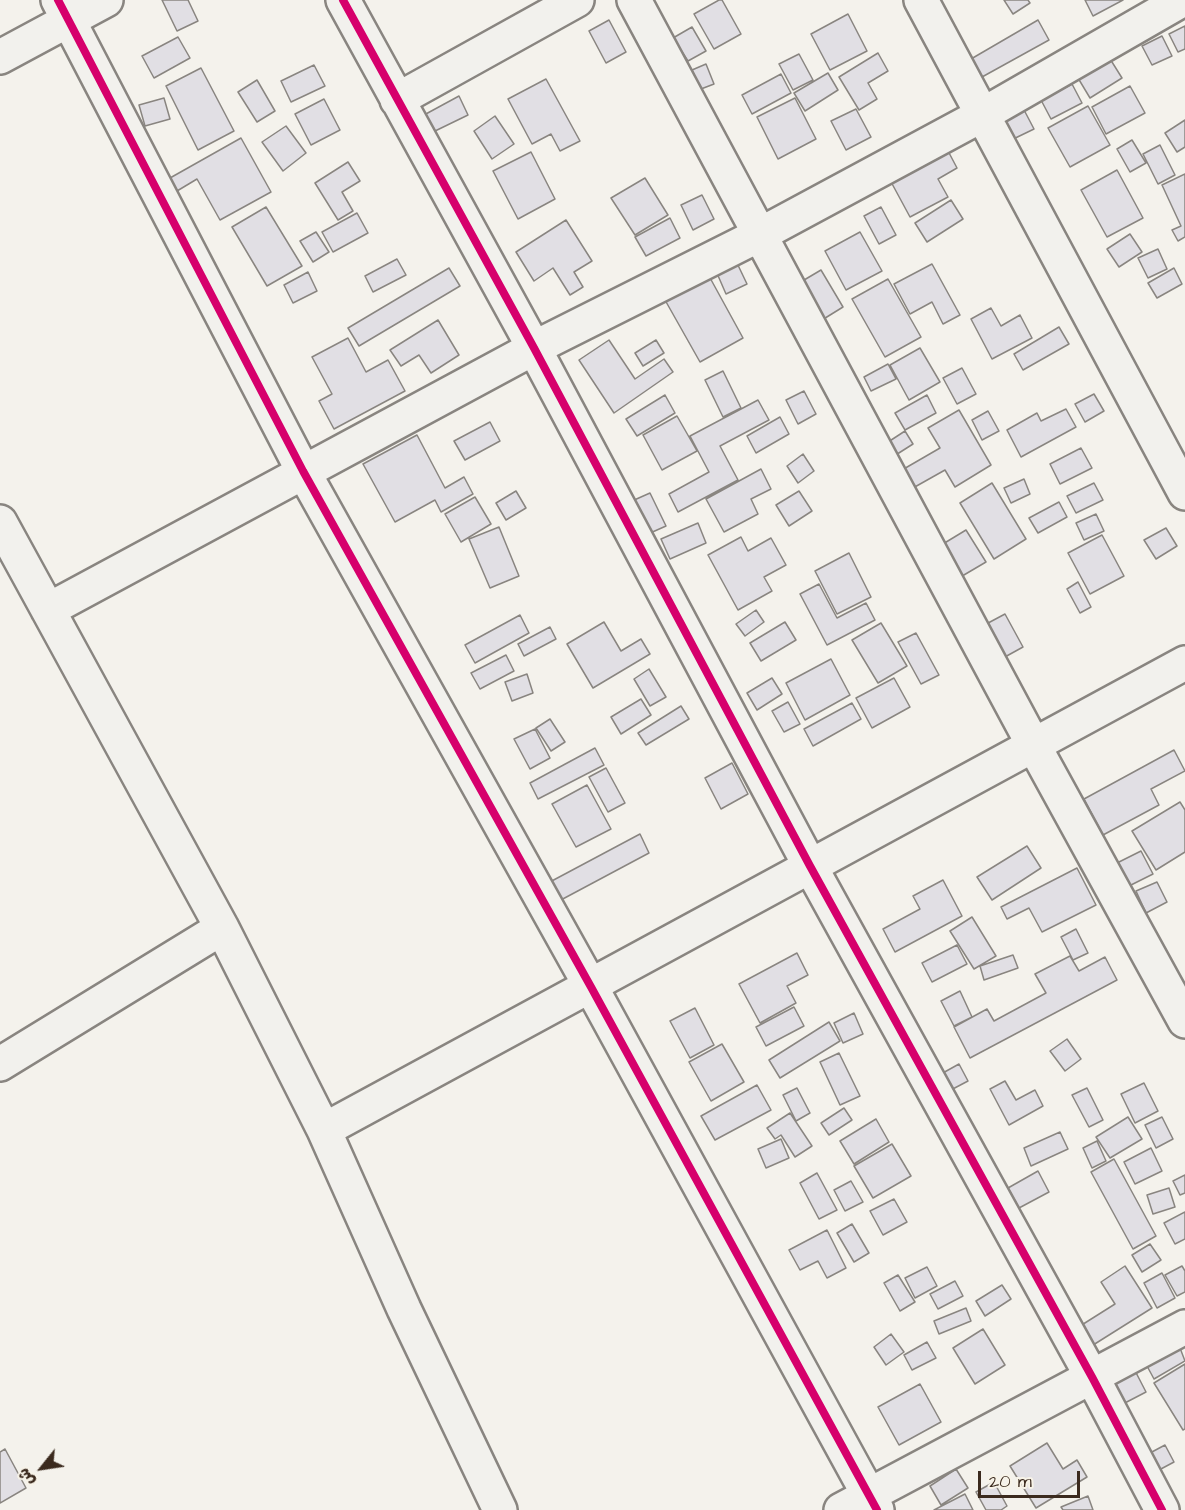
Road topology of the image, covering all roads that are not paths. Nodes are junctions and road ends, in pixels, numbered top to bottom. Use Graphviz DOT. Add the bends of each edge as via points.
graph roads {
  1 [pos="106,0"];
  2 [pos="343,0"];
  3 [pos="577,0"];
  4 [pos="634,0"];
  5 [pos="921,0"];
  6 [pos="1182,0"];
  7 [pos="63,10"];
  8 [pos="0,57"];
  9 [pos="398,100"];
  10 [pos="982,115"];
  11 [pos="761,234"];
  12 [pos="534,348"];
  13 [pos="303,471"];
  14 [pos="1185,493"];
  15 [pos="0,522"];
  16 [pos="48,610"];
  17 [pos="1185,663"];
  18 [pos="1034,746"];
  19 [pos="810,866"];
  20 [pos="222,928"];
  21 [pos="591,987"];
  22 [pos="1185,1021"];
  23 [pos="0,1064"];
  24 [pos="324,1130"];
  25 [pos="1185,1327"];
  26 [pos="1092,1377"];
  27 [pos="873,1502"];
  28 [pos="500,1510"];
  29 [pos="841,1510"];
  30 [pos="1162,1510"];
  1 -- 7 [label="street"];
  2 -- 9 [label="street"];
  3 -- 9 [label="street"];
  4 -- 11 [label="street"];
  5 -- 10 [label="street"];
  6 -- 10 [label="street"];
  7 -- 8 [label="street"];
  7 -- 13 [label="street"];
  9 -- 12 [label="street"];
  10 -- 11 [label="street"];
  10 -- 14 [label="street"];
  11 -- 12 [label="street"];
  11 -- 18 [label="street"];
  12 -- 13 [label="street"];
  12 -- 19 [label="street"];
  13 -- 16 [label="street"];
  13 -- 21 [label="street"];
  15 -- 16 [label="street"];
  16 -- 20 [label="street"];
  17 -- 18 [label="street"];
  18 -- 19 [label="street"];
  18 -- 22 [label="street"];
  19 -- 21 [label="street"];
  19 -- 26 [label="street"];
  20 -- 23 [label="street"];
  20 -- 24 [label="street"];
  21 -- 24 [label="street"];
  21 -- 27 [label="street"];
  24 -- 28 [label="street"];
  25 -- 26 [label="street"];
  26 -- 27 [label="street"];
  26 -- 30 [label="street"];
  27 -- 29 [label="street"];
}
